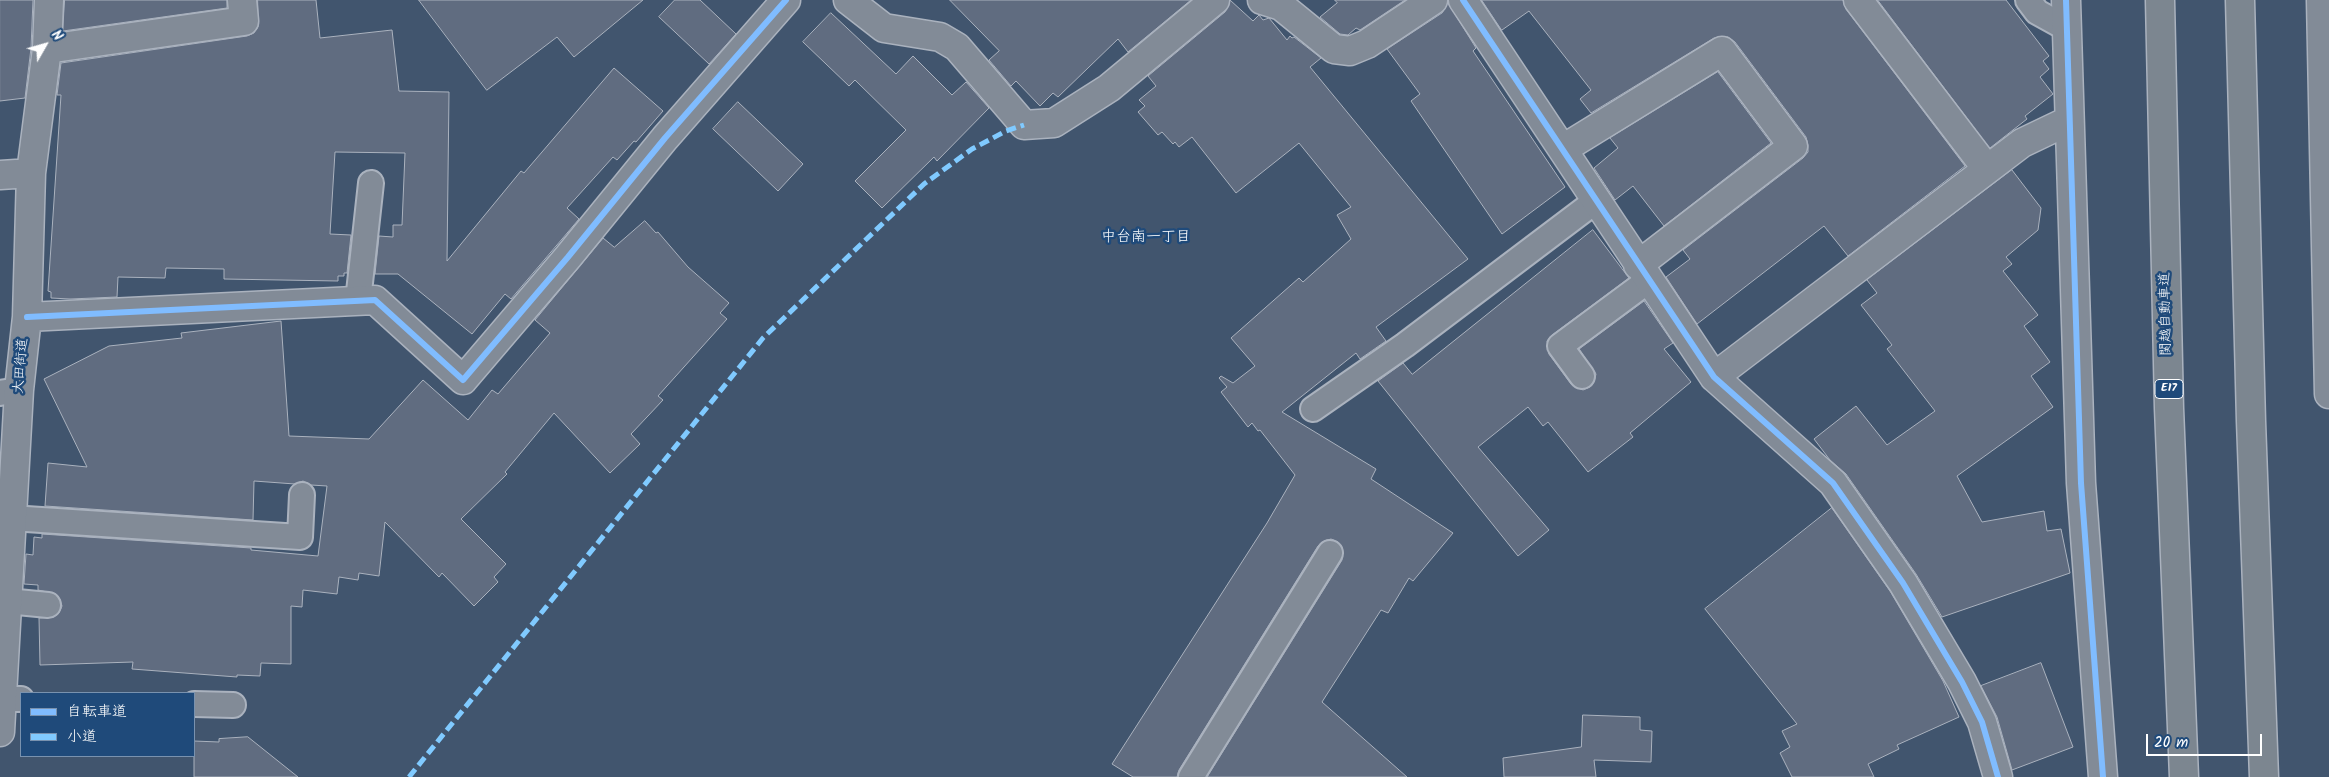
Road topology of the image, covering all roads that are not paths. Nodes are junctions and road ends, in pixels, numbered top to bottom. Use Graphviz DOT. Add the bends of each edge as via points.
graph roads {
  1 [pos="49,0"];
  2 [pos="242,0"];
  3 [pos="786,0"];
  4 [pos="848,0"];
  5 [pos="1215,0"];
  6 [pos="1433,0"];
  7 [pos="1463,0"];
  8 [pos="1858,0"];
  9 [pos="2028,0"];
  10 [pos="2066,0"];
  11 [pos="2160,0"];
  12 [pos="2240,0"];
  13 [pos="2321,0"];
  14 [pos="1277,2"];
  15 [pos="2066,28"];
  16 [pos="47,49"];
  17 [pos="2068,121"];
  18 [pos="1563,149"];
  19 [pos="1986,169"];
  20 [pos="30,172"];
  21 [pos="0,175"];
  22 [pos="371,183"];
  23 [pos="1597,200"];
  24 [pos="1644,272"];
  25 [pos="358,301"];
  26 [pos="26,317"];
  27 [pos="2328,326"];
  28 [pos="1582,376"];
  29 [pos="1714,377"];
  30 [pos="10,391"];
  31 [pos="2329,394"];
  32 [pos="1312,410"];
  33 [pos="7,467"];
  34 [pos="302,495"];
  35 [pos="11,518"];
  36 [pos="1330,553"];
  37 [pos="7,601"];
  38 [pos="48,605"];
  39 [pos="2,655"];
  40 [pos="12,699"];
  41 [pos="195,704"];
  42 [pos="233,706"];
  43 [pos="0,732"];
  44 [pos="1191,777"];
  45 [pos="1998,777"];
  46 [pos="2103,777"];
  47 [pos="2184,777"];
  48 [pos="2264,777"];
  1 -- 16 [label="street, 大田街道"];
  2 -- 16 [label="street" via="244,21"];
  3 -- 25 [label="street" via="665,138 463,380 375,300"];
  4 -- 5 [label="street" via="884,28 940,37 957,47 1024,125 1054,123 1109,88"];
  6 -- 14 [label="street" via="1350,52 1334,49"];
  7 -- 18 [label="street"];
  8 -- 19 [label="street"];
  9 -- 15 [label="lane" via="2037,12"];
  10 -- 15 [label="street"];
  11 -- 47 [label="highway, 関越自動車道 / E17" via="2169,408"];
  12 -- 48 [label="highway"];
  13 -- 27 [label="street"];
  15 -- 17 [label="street"];
  16 -- 20 [label="street, 大田街道"];
  17 -- 19 [label="street" via="2022,143"];
  17 -- 46 [label="street" via="2080,483"];
  18 -- 23 [label="street"];
  18 -- 24 [label="street" via="1722,51 1792,146"];
  19 -- 29 [label="street"];
  20 -- 21 [label="street"];
  20 -- 26 [label="street, 大田街道"];
  22 -- 25 [label="lane"];
  23 -- 24 [label="street"];
  23 -- 32 [label="lane" via="1405,346"];
  24 -- 28 [label="lane" via="1560,346"];
  24 -- 29 [label="street"];
  25 -- 26 [label="street"];
  26 -- 30 [label="street, 大田街道"];
  27 -- 31 [label="street"];
  29 -- 45 [label="street" via="1833,483 1904,583 1982,722"];
  30 -- 33 [label="street, 大田街道"];
  33 -- 35 [label="street, 大田街道"];
  34 -- 35 [label="lane" via="300,537"];
  35 -- 37 [label="street, 大田街道"];
  36 -- 44 [label="lane"];
  37 -- 38 [label="lane"];
  37 -- 39 [label="street, 大田街道"];
  39 -- 40 [label="street, 大田街道"];
  40 -- 43 [label="street, 大田街道"];
  41 -- 42 [label="lane"];
}
